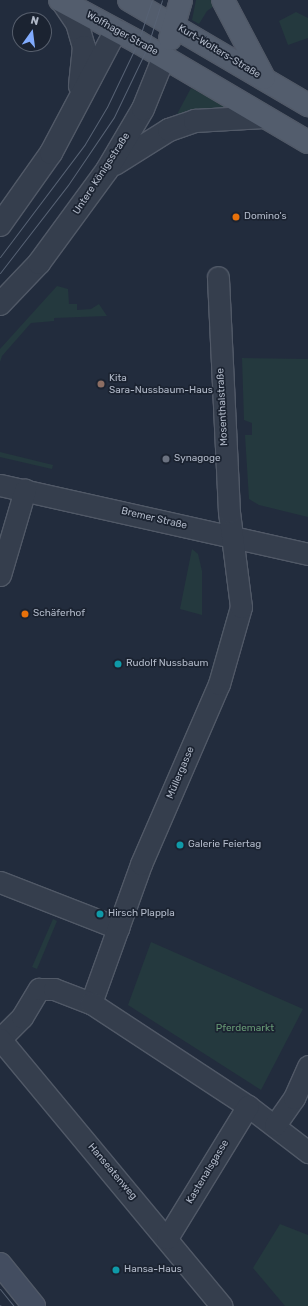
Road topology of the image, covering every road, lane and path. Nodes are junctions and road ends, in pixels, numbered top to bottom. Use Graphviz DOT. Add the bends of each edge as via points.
graph roads {
  1 [pos="130,0"];
  2 [pos="181,0"];
  3 [pos="223,0"];
  4 [pos="61,1"];
  5 [pos="175,26"];
  6 [pos="116,30"];
  7 [pos="164,57"];
  8 [pos="264,78"];
  9 [pos="77,102"];
  10 [pos="308,104"];
  11 [pos="264,118"];
  12 [pos="308,142"];
  13 [pos="107,170"];
  14 [pos="0,226"];
  15 [pos="218,277"];
  16 [pos="0,304"];
  17 [pos="0,484"];
  18 [pos="25,490"];
  19 [pos="232,537"];
  20 [pos="308,554"];
  21 [pos="0,575"];
  22 [pos="0,882"];
  23 [pos="118,928"];
  24 [pos="91,1003"];
  25 [pos="0,1039"];
  26 [pos="308,1066"];
  27 [pos="248,1106"];
  28 [pos="275,1125"];
  29 [pos="308,1152"];
  30 [pos="167,1238"];
  31 [pos="0,1264"];
  32 [pos="34,1306"];
  33 [pos="222,1306"];
  1 -- 5 [label="main road, Kurt-Wolters-Straße"];
  1 -- 6 [label="main road"];
  2 -- 5 [label="main road, Untere Königsstraße"];
  3 -- 8 [label="main road"];
  4 -- 6 [label="main road, Wolfhager Straße"];
  4 -- 9 [label="street" via="77,23 84,47 84,64"];
  5 -- 7 [label="main road, Untere Königsstraße"];
  5 -- 8 [label="main road, Kurt-Wolters-Straße"];
  6 -- 7 [label="main road, Wolfhager Straße"];
  6 -- 9 [label="street"];
  7 -- 11 [label="main road"];
  7 -- 13 [label="street, Untere Königsstraße" via="143,109"];
  8 -- 10 [label="main road, Kurt-Wolters-Straße"];
  9 -- 14 [label="street" via="51,153"];
  11 -- 12 [label="main road"];
  11 -- 13 [label="street" via="195,121 169,130"];
  13 -- 16 [label="street, Untere Königsstraße" via="39,263"];
  15 -- 19 [label="street, Mosenthalstraße" via="224,430"];
  17 -- 18 [label="street, Bremer Straße"];
  18 -- 19 [label="street, Bremer Straße"];
  18 -- 21 [label="street"];
  19 -- 20 [label="street, Bremer Straße"];
  19 -- 23 [label="street, Müllergasse" via="241,607 231,648 219,684 141,864"];
  22 -- 23 [label="street"];
  23 -- 24 [label="street, Müllergasse"];
  24 -- 25 [label="street" via="54,989 39,989 22,1017"];
  24 -- 27 [label="street"];
  25 -- 30 [label="street, Hanseatenweg"];
  26 -- 28 [label="street" via="294,1098"];
  27 -- 28 [label="street"];
  27 -- 30 [label="street, Kastenalsgasse"];
  28 -- 29 [label="street"];
  30 -- 33 [label="street, Hanseatenweg"];
  31 -- 32 [label="main road"];
}
